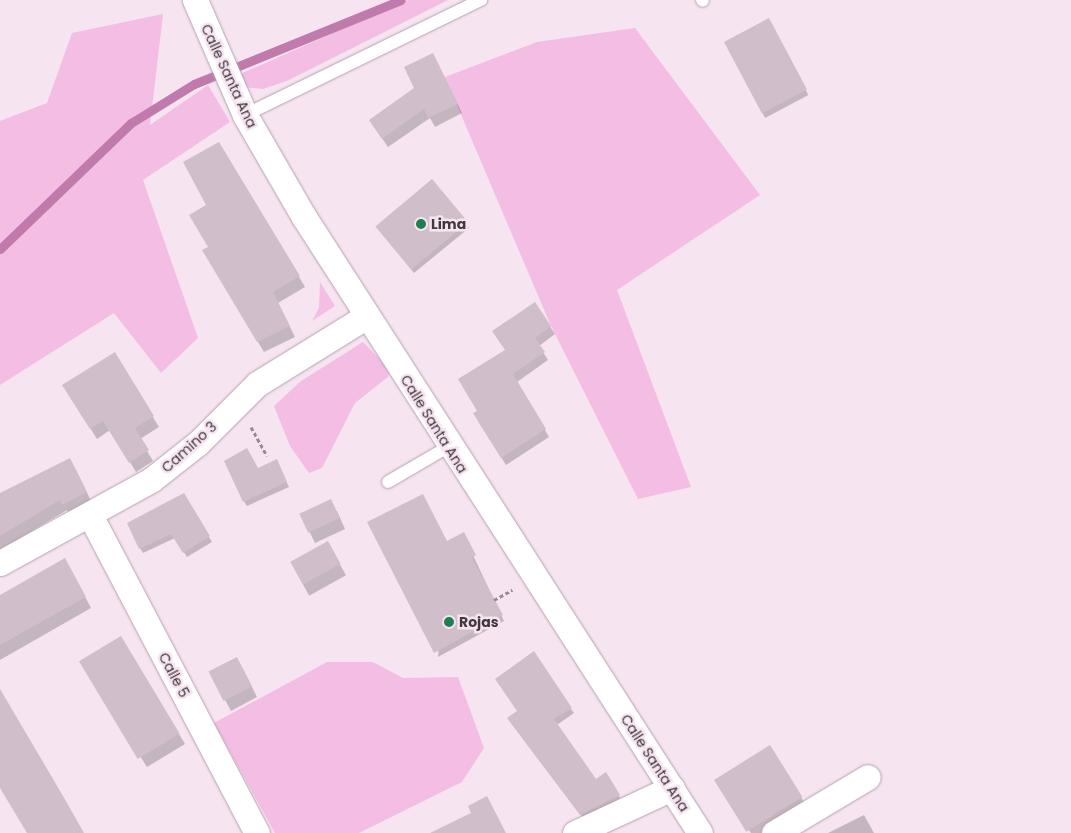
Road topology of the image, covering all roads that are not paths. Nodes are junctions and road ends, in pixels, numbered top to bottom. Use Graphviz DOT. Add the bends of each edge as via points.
graph roads {
  1 [pos="195,0"];
  2 [pos="481,0"];
  3 [pos="241,107"];
  4 [pos="367,316"];
  5 [pos="448,447"];
  6 [pos="388,482"];
  7 [pos="91,517"];
  8 [pos="0,563"];
  9 [pos="868,777"];
  10 [pos="672,788"];
  11 [pos="257,833"];
  12 [pos="575,833"];
  13 [pos="700,833"];
  14 [pos="774,833"];
  1 -- 3 [label="street, Calle Santa Ana"];
  2 -- 3 [label="lane"];
  3 -- 4 [label="street, Calle Santa Ana"];
  4 -- 5 [label="street, Calle Santa Ana"];
  4 -- 7 [label="street, Camino 3" via="257,384 198,443 151,480"];
  5 -- 6 [label="lane"];
  5 -- 10 [label="street, Calle Santa Ana"];
  7 -- 8 [label="street, Camino 3"];
  7 -- 11 [label="street, Calle 5"];
  9 -- 14 [label="street"];
  10 -- 12 [label="street"];
  10 -- 13 [label="street, Calle Santa Ana"];
}
